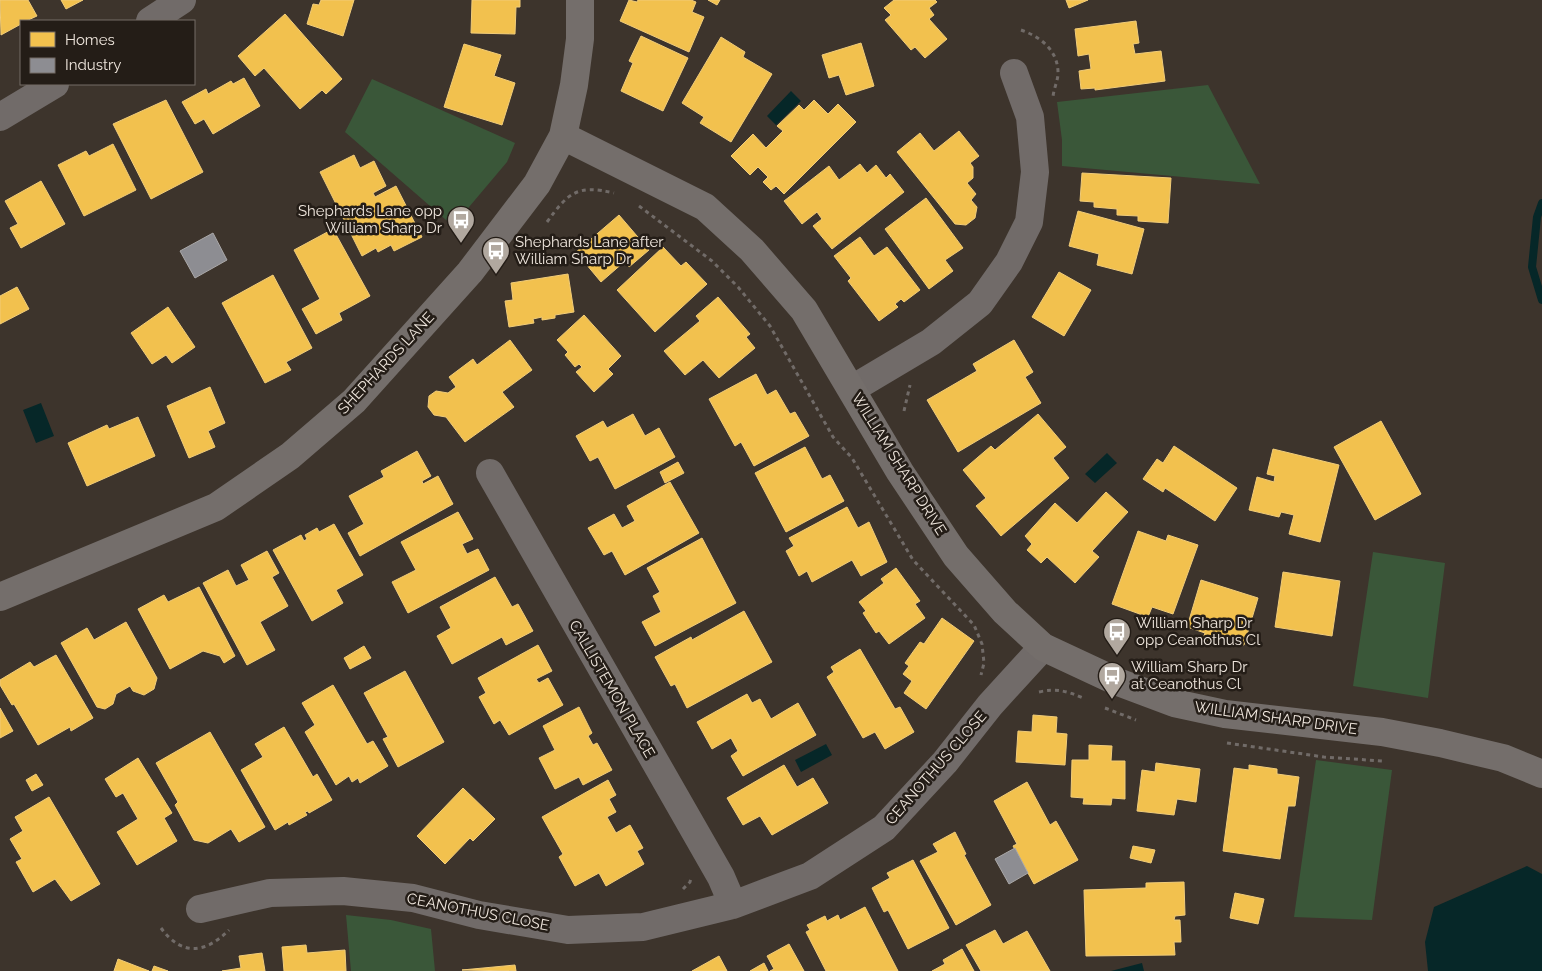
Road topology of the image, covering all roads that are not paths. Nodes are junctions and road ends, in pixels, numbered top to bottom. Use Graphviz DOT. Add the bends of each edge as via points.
graph roads {
  1 [pos="182,0"];
  2 [pos="580,0"];
  3 [pos="152,20"];
  4 [pos="1014,73"];
  5 [pos="53,85"];
  6 [pos="0,117"];
  7 [pos="563,136"];
  8 [pos="852,389"];
  9 [pos="490,473"];
  10 [pos="0,598"];
  11 [pos="1043,647"];
  12 [pos="1542,774"];
  13 [pos="733,905"];
  14 [pos="200,909"];
  1 -- 3 [label="street"];
  2 -- 7 [label="street, SHEPHARDS LANE" via="580,38"];
  4 -- 8 [label="street" via="1030,117 1035,172 1028,222 1009,262 980,303 938,337"];
  5 -- 6 [label="street"];
  7 -- 8 [label="street, WILLIAM SHARP DRIVE" via="705,206 752,250 804,310"];
  7 -- 10 [label="street, SHEPHARDS LANE" via="537,184 470,272 354,401 290,456 216,507"];
  8 -- 11 [label="street, WILLIAM SHARP DRIVE" via="900,472 956,556 1005,612"];
  9 -- 13 [label="street, CALLISTEMON PLACE" via="721,877"];
  11 -- 12 [label="street, WILLIAM SHARP DRIVE" via="1118,682 1174,703 1225,714 1374,731 1440,743 1503,758"];
  11 -- 13 [label="street, CEANOTHUS CLOSE" via="884,828 810,876"];
  13 -- 14 [label="street, CEANOTHUS CLOSE" via="643,927 568,930 413,898 343,891 270,894"];
}
